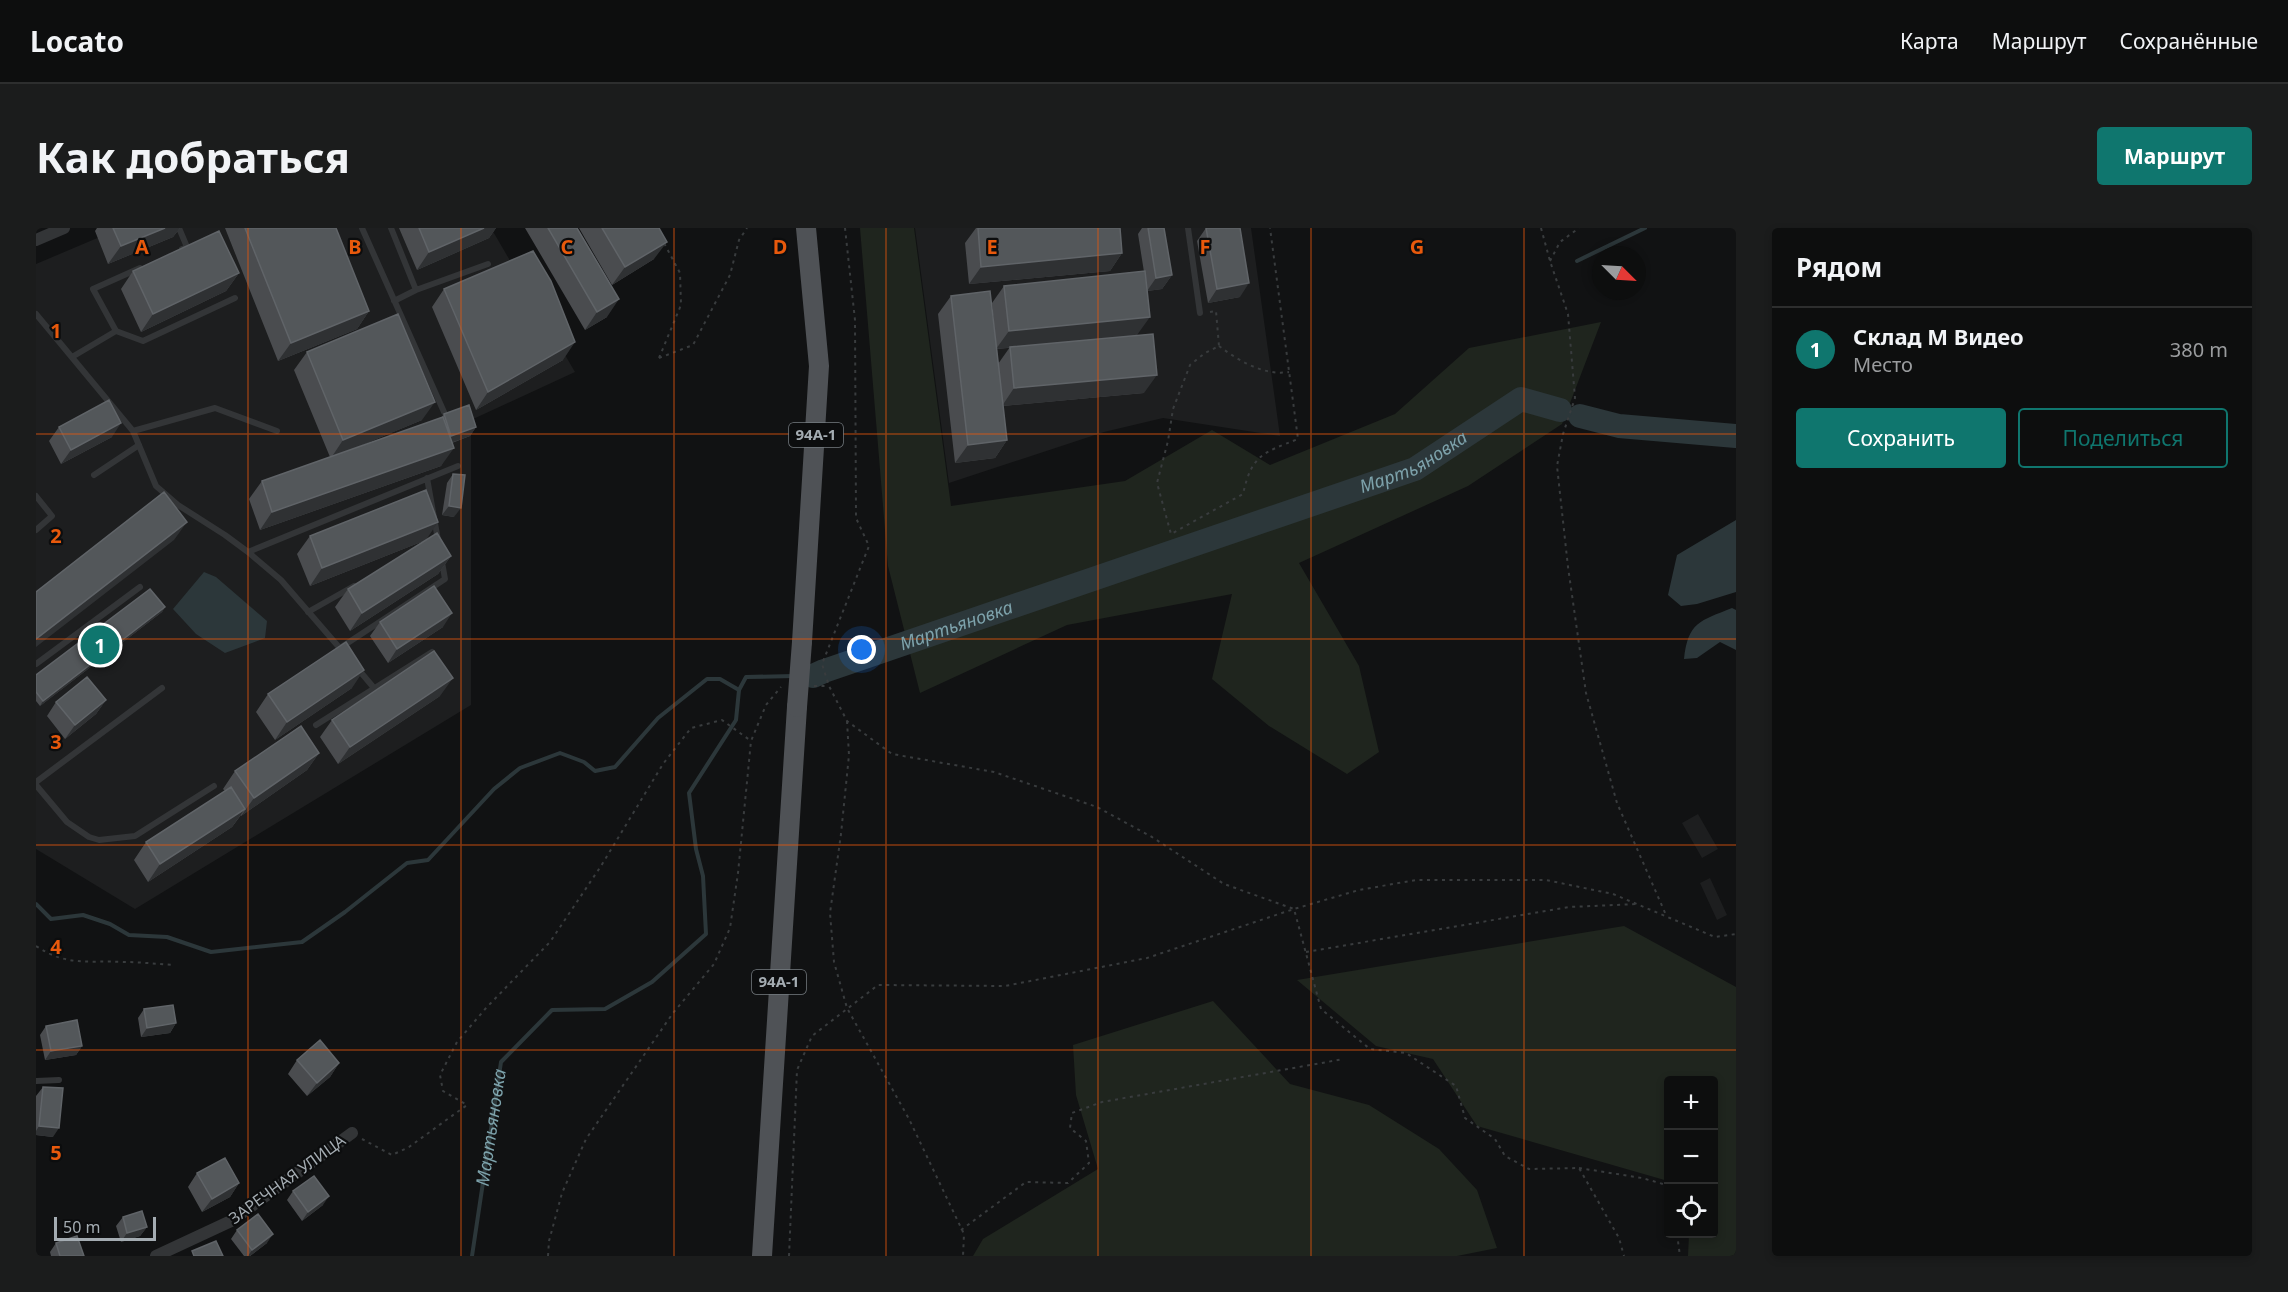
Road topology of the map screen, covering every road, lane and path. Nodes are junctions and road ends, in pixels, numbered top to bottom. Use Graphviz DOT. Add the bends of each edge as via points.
graph roads {
  1 [pos="64,228"];
  2 [pos="179,228"];
  3 [pos="362,228"];
  4 [pos="391,228"];
  5 [pos="747,228"];
  6 [pos="806,228"];
  7 [pos="845,228"];
  8 [pos="1188,228"];
  9 [pos="1270,228"];
  10 [pos="1542,228"];
  11 [pos="1579,228"];
  12 [pos="661,237"];
  13 [pos="36,240"];
  14 [pos="176,252"];
  15 [pos="1550,261"];
  16 [pos="488,264"];
  17 [pos="145,266"];
  18 [pos="416,290"];
  19 [pos="235,298"];
  20 [pos="394,301"];
  21 [pos="1200,313"];
  22 [pos="36,314"];
  23 [pos="116,331"];
  24 [pos="1219,346"];
  25 [pos="72,357"];
  26 [pos="1289,372"];
  27 [pos="444,412"];
  28 [pos="133,431"];
  29 [pos="277,431"];
  30 [pos="139,445"];
  31 [pos="458,466"];
  32 [pos="94,475"];
  33 [pos="427,478"];
  34 [pos="36,496"];
  35 [pos="36,530"];
  36 [pos="438,538"];
  37 [pos="428,544"];
  38 [pos="439,548"];
  39 [pos="248,552"];
  40 [pos="441,558"];
  41 [pos="358,584"];
  42 [pos="140,587"];
  43 [pos="308,612"];
  44 [pos="340,648"];
  45 [pos="432,652"];
  46 [pos="346,656"];
  47 [pos="36,664"];
  48 [pos="353,664"];
  49 [pos="805,686"];
  50 [pos="829,686"];
  51 [pos="781,687"];
  52 [pos="162,688"];
  53 [pos="374,688"];
  54 [pos="847,721"];
  55 [pos="316,724"];
  56 [pos="751,741"];
  57 [pos="36,784"];
  58 [pos="214,786"];
  59 [pos="1640,904"];
  60 [pos="1294,909"];
  61 [pos="1667,917"];
  62 [pos="1736,934"];
  63 [pos="36,946"];
  64 [pos="1306,952"];
  65 [pos="175,965"];
  66 [pos="847,1008"];
  67 [pos="1344,1059"];
  68 [pos="59,1080"];
  69 [pos="36,1081"];
  70 [pos="352,1133"];
  71 [pos="1579,1168"];
  72 [pos="1664,1186"];
  73 [pos="962,1230"];
  74 [pos="1678,1238"];
  75 [pos="156,1256"];
  76 [pos="548,1256"];
  77 [pos="762,1256"];
  78 [pos="789,1256"];
  79 [pos="963,1256"];
  80 [pos="1624,1256"];
  81 [pos="1680,1256"];
  1 -- 13 [label="street"];
  2 -- 14 [label="lane" via="187,247"];
  3 -- 20 [label="lane"];
  4 -- 18 [label="lane"];
  5 -- 12 [label="path" via="739,240 730,275 693,345 659,358 681,304 680,273"];
  6 -- 77 [label="main road, 94А-1, bridge" via="819,366"];
  7 -- 50 [label="path" via="855,320 856,518 869,546 822,664"];
  8 -- 21 [label="lane"];
  9 -- 26 [label="path"];
  10 -- 15 [label="path"];
  11 -- 15 [label="path" via="1560,242"];
  15 -- 61 [label="path" via="1568,314 1574,377 1575,398 1557,466 1586,693 1617,803"];
  16 -- 18 [label="lane"];
  17 -- 23 [label="lane" via="93,290"];
  18 -- 20 [label="lane"];
  19 -- 23 [label="lane" via="143,341"];
  20 -- 27 [label="lane"];
  21 -- 24 [label="path" via="1216,311"];
  22 -- 25 [label="lane"];
  23 -- 25 [label="lane"];
  24 -- 26 [label="path" via="1238,361 1278,374"];
  24 -- 26 [label="path" via="1190,365 1173,409 1157,483 1171,534 1243,494 1248,471 1265,452 1298,439"];
  25 -- 28 [label="lane"];
  28 -- 29 [label="lane" via="215,408"];
  28 -- 30 [label="lane"];
  30 -- 32 [label="lane"];
  30 -- 39 [label="lane" via="156,486"];
  31 -- 33 [label="lane"];
  33 -- 36 [label="lane"];
  33 -- 39 [label="lane"];
  34 -- 35 [label="lane" via="52,516"];
  36 -- 37 [label="lane"];
  36 -- 38 [label="lane"];
  39 -- 43 [label="lane" via="281,580"];
  40 -- 44 [label="lane" via="445,579"];
  41 -- 43 [label="lane"];
  42 -- 47 [label="lane"];
  43 -- 44 [label="lane"];
  44 -- 46 [label="lane"];
  45 -- 53 [label="lane"];
  48 -- 53 [label="lane"];
  49 -- 50 [label="path"];
  50 -- 54 [label="path"];
  51 -- 56 [label="path" via="766,705"];
  52 -- 57 [label="lane"];
  53 -- 55 [label="lane"];
  54 -- 60 [label="path" via="891,754 994,772 1097,807 1224,884"];
  54 -- 66 [label="path" via="849,755 830,913 834,962"];
  56 -- 70 [label="path" via="722,720 691,728 663,764 550,942 457,1042 440,1075 443,1090 468,1105 392,1155"];
  56 -- 76 [label="path" via="730,928 714,964 673,1014 586,1139 562,1193"];
  57 -- 58 [label="lane" via="68,822 99,840 135,836"];
  59 -- 60 [label="path" via="1613,894 1546,880 1416,880 1359,890"];
  59 -- 61 [label="path"];
  59 -- 64 [label="path" via="1569,907"];
  60 -- 64 [label="path"];
  60 -- 66 [label="path" via="1147,958 1005,986 878,985"];
  61 -- 62 [label="path" via="1715,937"];
  63 -- 65 [label="path" via="50,955 75,962"];
  64 -- 71 [label="path" via="1321,1009 1370,1049 1406,1053 1456,1086 1465,1118 1495,1139 1504,1156 1529,1169"];
  66 -- 73 [label="path" via="909,1119"];
  66 -- 78 [label="path" via="813,1036 797,1070"];
  67 -- 73 [label="path" via="1102,1102 1072,1113 1070,1128 1086,1141 1089,1163 1068,1183 1026,1182"];
  68 -- 69 [label="lane"];
  70 -- 75 [label="street, ЗАРЕЧНАЯ УЛИЦА" via="231,1221"];
  71 -- 72 [label="path"];
  71 -- 80 [label="path" via="1619,1238"];
  73 -- 79 [label="path"];
  74 -- 81 [label="path"];
}
